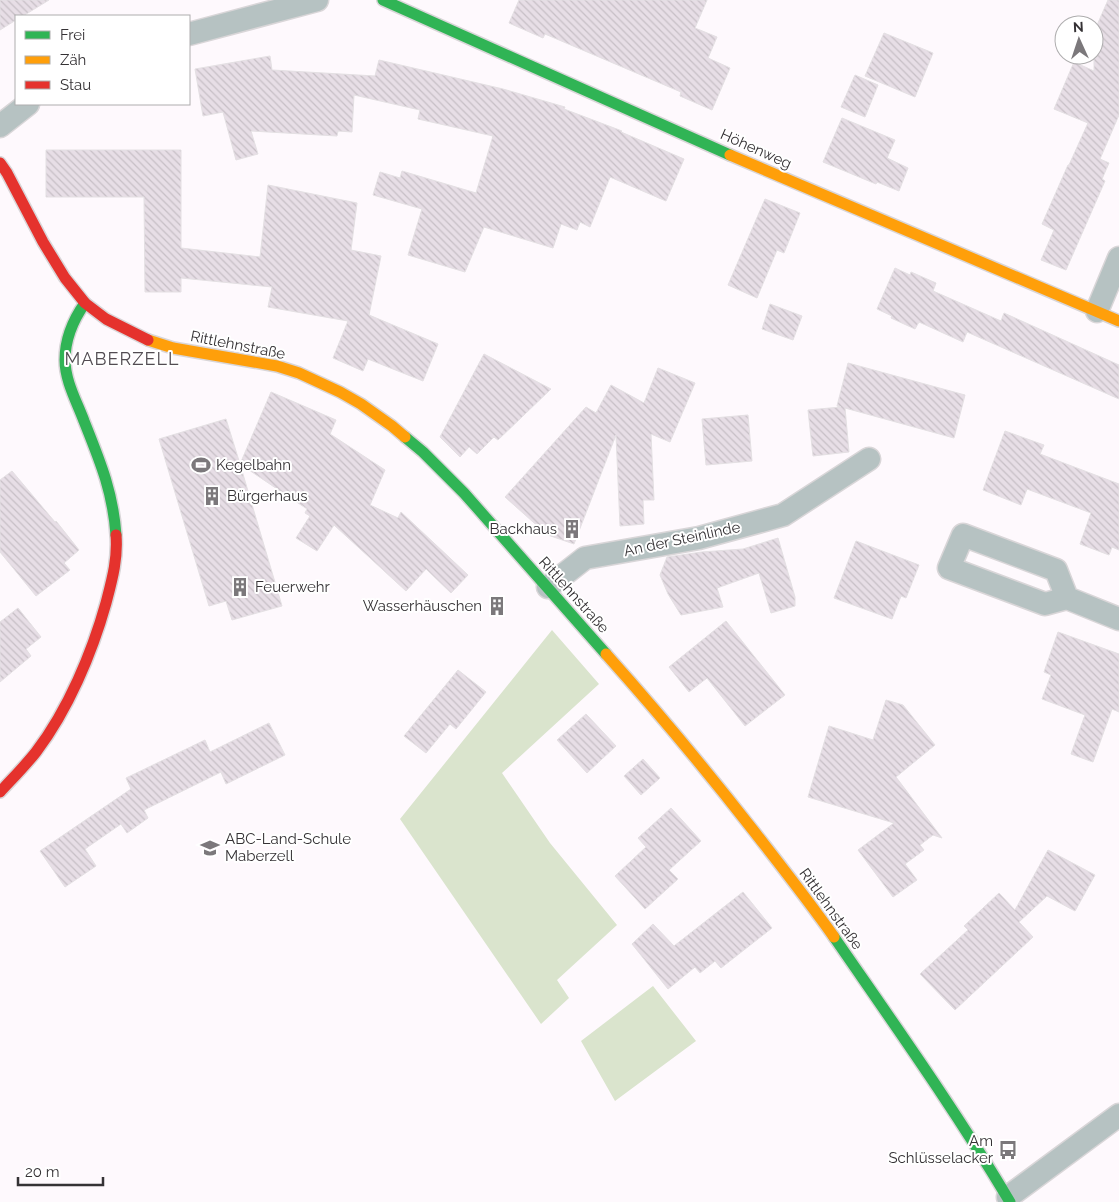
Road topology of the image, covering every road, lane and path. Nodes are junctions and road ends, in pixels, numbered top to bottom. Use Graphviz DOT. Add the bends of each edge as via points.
graph roads {
  1 [pos="317,0"];
  2 [pos="382,0"];
  3 [pos="190,34"];
  4 [pos="27,105"];
  5 [pos="0,126"];
  6 [pos="0,163"];
  7 [pos="1119,258"];
  8 [pos="85,303"];
  9 [pos="1097,311"];
  10 [pos="1119,321"];
  11 [pos="869,459"];
  12 [pos="548,587"];
  13 [pos="1067,598"];
  14 [pos="1119,619"];
  15 [pos="0,792"];
  16 [pos="1119,1115"];
  17 [pos="1009,1199"];
  1 -- 3 [label="street"];
  2 -- 9 [label="street, Höhenweg" via="774,174"];
  4 -- 5 [label="street"];
  6 -- 8 [label="street, Rittlehnstraße" via="43,242"];
  7 -- 9 [label="street"];
  8 -- 12 [label="street, Rittlehnstraße" via="106,319 146,340 172,348 277,366 320,382 361,404 423,452"];
  8 -- 15 [label="street" via="67,339 65,361 69,383 106,477 113,505 117,542 115,571 88,657 63,710 36,752"];
  9 -- 10 [label="street, Höhenweg"];
  11 -- 12 [label="street, An der Steinlinde" via="783,515 699,538 585,558"];
  12 -- 17 [label="street, Rittlehnstraße" via="719,787 811,904 942,1093"];
  13 -- 13 [label="street" via="1056,570 963,535 949,568 1045,604"];
  13 -- 14 [label="street"];
  16 -- 17 [label="street"];
}
